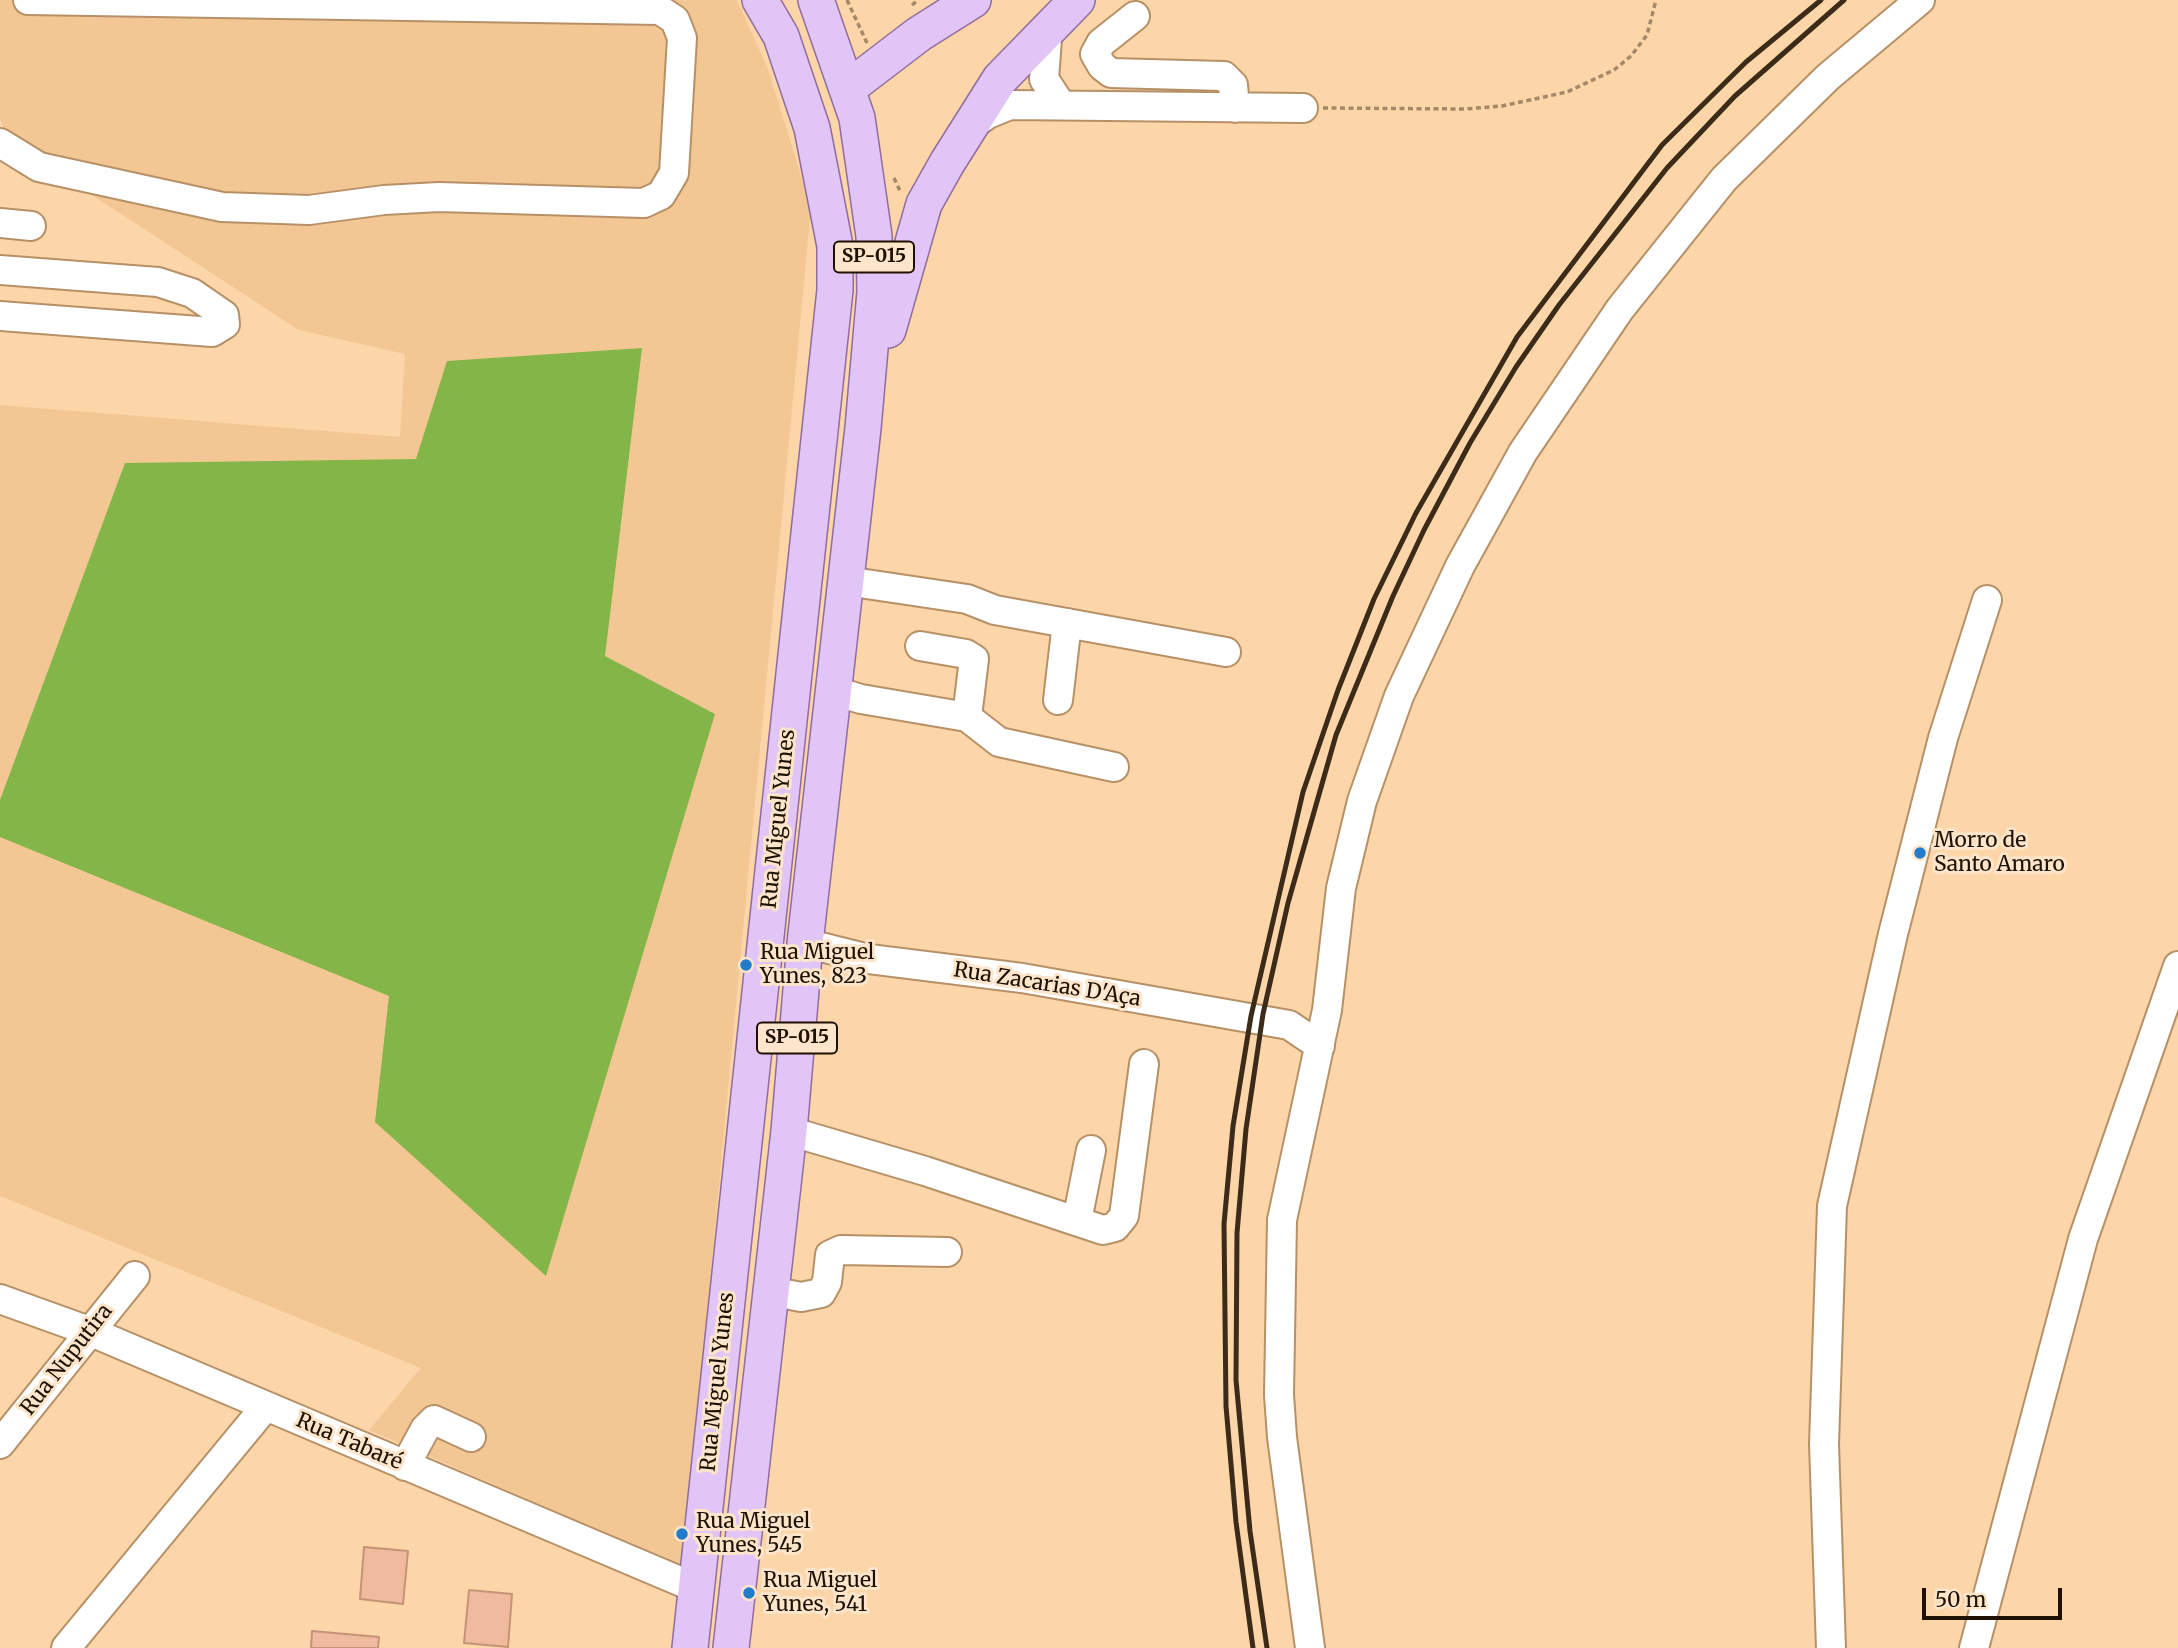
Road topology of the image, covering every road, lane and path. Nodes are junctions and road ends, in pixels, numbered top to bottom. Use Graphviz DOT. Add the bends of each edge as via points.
graph roads {
  1 [pos="28,0"];
  2 [pos="760,0"];
  3 [pos="816,0"];
  4 [pos="847,0"];
  5 [pos="973,0"];
  6 [pos="1077,0"];
  7 [pos="1656,0"];
  8 [pos="1920,0"];
  9 [pos="1135,16"];
  10 [pos="1048,26"];
  11 [pos="781,36"];
  12 [pos="866,41"];
  13 [pos="847,89"];
  14 [pos="1060,105"];
  15 [pos="1235,108"];
  16 [pos="1308,108"];
  17 [pos="968,128"];
  18 [pos="0,143"];
  19 [pos="0,223"];
  20 [pos="31,226"];
  21 [pos="0,270"];
  22 [pos="0,316"];
  23 [pos="863,428"];
  24 [pos="846,581"];
  25 [pos="1987,600"];
  26 [pos="1067,622"];
  27 [pos="920,646"];
  28 [pos="1226,652"];
  29 [pos="834,691"];
  30 [pos="1058,700"];
  31 [pos="967,718"];
  32 [pos="1114,767"];
  33 [pos="772,880"];
  34 [pos="806,943"];
  35 [pos="2178,966"];
  36 [pos="1327,1010"];
  37 [pos="757,1016"];
  38 [pos="1289,1025"];
  39 [pos="1320,1046"];
  40 [pos="1144,1064"];
  41 [pos="792,1096"];
  42 [pos="789,1131"];
  43 [pos="1091,1150"];
  44 [pos="1077,1221"];
  45 [pos="947,1252"];
  46 [pos="135,1276"];
  47 [pos="770,1291"];
  48 [pos="0,1299"];
  49 [pos="89,1331"];
  50 [pos="266,1406"];
  51 [pos="471,1437"];
  52 [pos="0,1444"];
  53 [pos="405,1466"];
  54 [pos="696,1588"];
  55 [pos="66,1648"];
  56 [pos="690,1648"];
  57 [pos="731,1648"];
  58 [pos="1310,1648"];
  59 [pos="1831,1648"];
  60 [pos="1975,1648"];
  1 -- 18 [label="street" via="660,10 675,20 682,38 674,173 661,195 644,203 439,197 309,210 222,207 40,167"];
  2 -- 11 [label="main road, Rua Miguel Yunes / SP-015"];
  3 -- 13 [label="main road, Rua Miguel Yunes / SP-015"];
  4 -- 12 [label="path"];
  5 -- 13 [label="main road"];
  6 -- 10 [label="main road"];
  7 -- 16 [label="path" via="1647,35 1631,56 1615,70 1567,92 1465,109"];
  8 -- 36 [label="street" via="1828,77 1724,179 1620,309 1523,453 1460,566 1399,696 1376,761 1341,888"];
  9 -- 15 [label="street" via="1101,43 1096,54 1102,66 1111,73 1224,76 1233,85"];
  10 -- 14 [label="street" via="1044,79"];
  10 -- 17 [label="main road" via="1000,79"];
  11 -- 13 [label="main road" via="818,81 829,88"];
  11 -- 33 [label="main road, Rua Miguel Yunes / SP-015" via="815,141 835,246 835,290"];
  13 -- 23 [label="main road, Rua Miguel Yunes / SP-015" via="857,118 874,236 875,292"];
  14 -- 15 [label="street"];
  14 -- 17 [label="street" via="1010,105"];
  15 -- 16 [label="street"];
  17 -- 23 [label="main road" via="918,221"];
  19 -- 20 [label="street"];
  21 -- 22 [label="street" via="158,282 192,293 224,315 225,324 212,332"];
  23 -- 24 [label="main road, Rua Miguel Yunes / SP-015"];
  24 -- 26 [label="street" via="967,599 995,610"];
  24 -- 29 [label="main road, Rua Miguel Yunes / SP-015"];
  25 -- 59 [label="street" via="1943,738 1832,1206 1824,1444"];
  26 -- 28 [label="street"];
  26 -- 30 [label="street"];
  27 -- 31 [label="street" via="974,659"];
  29 -- 31 [label="street"];
  29 -- 34 [label="main road, Rua Miguel Yunes / SP-015"];
  31 -- 32 [label="street" via="999,742"];
  33 -- 34 [label="main road" via="781,926 795,942"];
  33 -- 37 [label="main road, Rua Miguel Yunes / SP-015"];
  34 -- 38 [label="street, Rua Zacarias D'Aça" via="869,959 1022,978"];
  34 -- 41 [label="main road, Rua Miguel Yunes / SP-015"];
  35 -- 60 [label="street" via="2082,1239"];
  36 -- 38 [label="street"];
  36 -- 39 [label="street"];
  37 -- 41 [label="main road" via="777,1030 782,1082"];
  37 -- 54 [label="main road, Rua Miguel Yunes / SP-015"];
  38 -- 39 [label="street"];
  39 -- 58 [label="street" via="1282,1220 1279,1395"];
  40 -- 44 [label="street" via="1124,1216 1115,1227 1103,1230"];
  41 -- 42 [label="main road, Rua Miguel Yunes / SP-015"];
  42 -- 44 [label="street"];
  42 -- 47 [label="main road, Rua Miguel Yunes / SP-015"];
  43 -- 44 [label="street"];
  45 -- 47 [label="street" via="841,1250 830,1255 821,1293 801,1297"];
  46 -- 49 [label="street, Rua Nuputira"];
  47 -- 57 [label="main road, Rua Miguel Yunes / SP-015"];
  48 -- 49 [label="street, Rua Tabaré"];
  49 -- 50 [label="street, Rua Tabaré"];
  49 -- 52 [label="street, Rua Nuputira"];
  50 -- 53 [label="street, Rua Tabaré"];
  50 -- 55 [label="street"];
  51 -- 53 [label="street" via="435,1420 428,1423"];
  53 -- 54 [label="street, Rua Tabaré"];
  54 -- 56 [label="main road, Rua Miguel Yunes / SP-015"];
}
